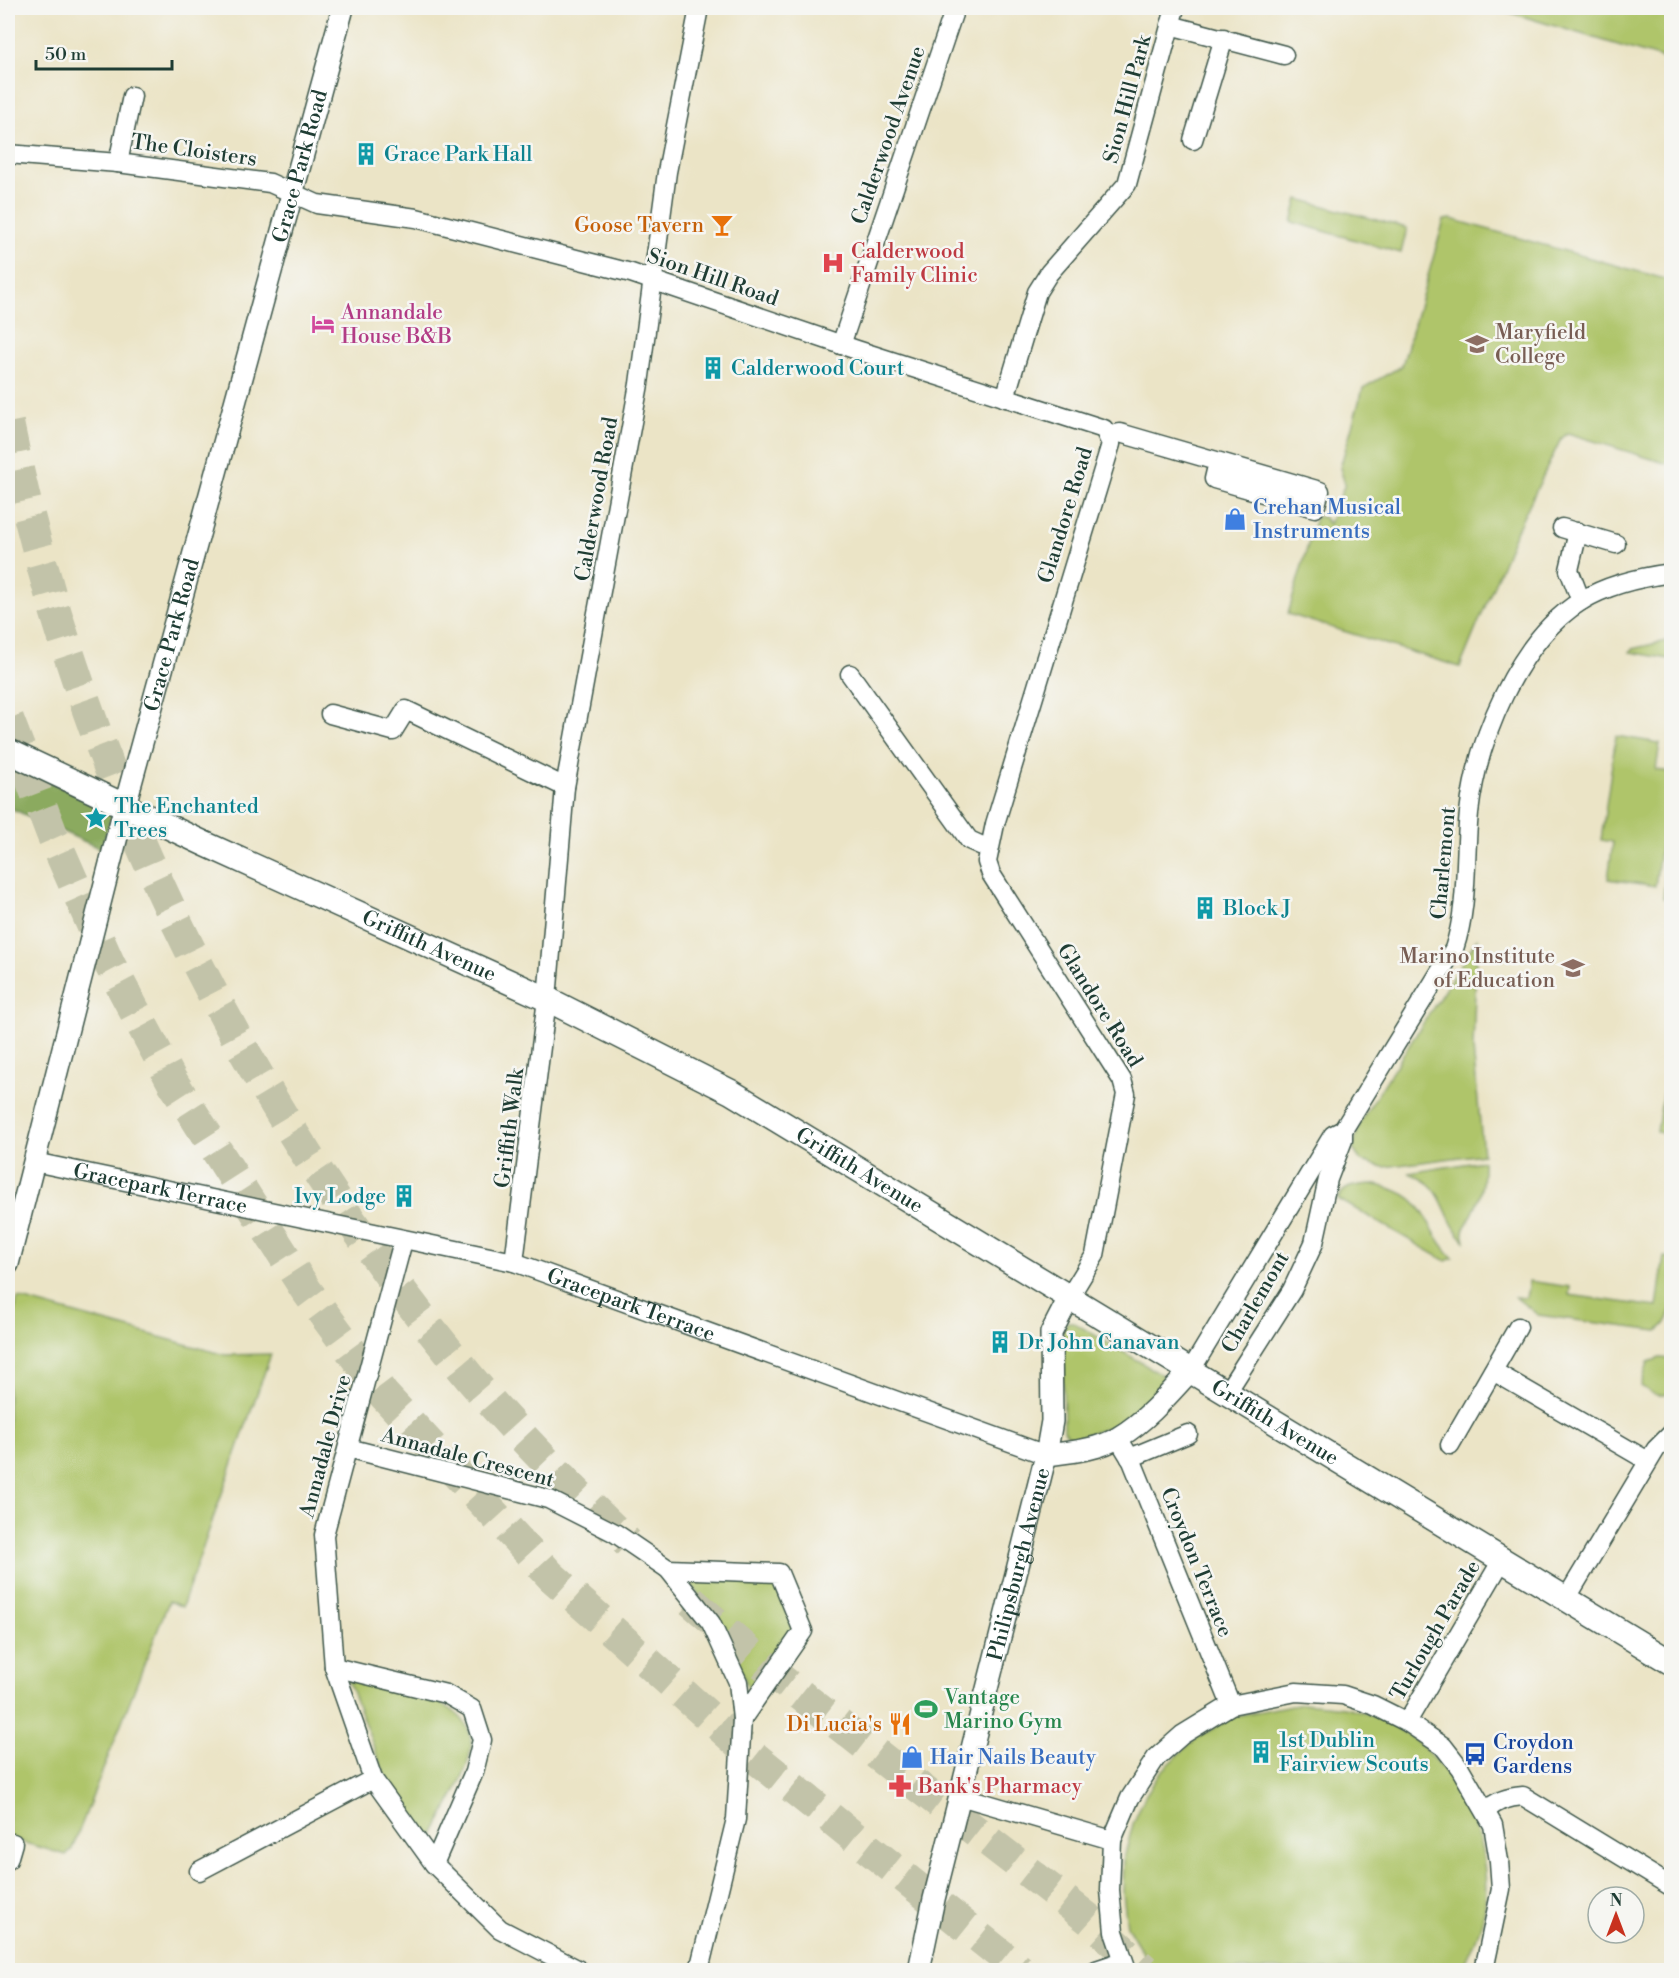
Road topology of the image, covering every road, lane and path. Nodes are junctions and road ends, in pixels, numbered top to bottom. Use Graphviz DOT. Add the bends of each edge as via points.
graph roads {
  1 [pos="343,8"];
  2 [pos="699,8"];
  3 [pos="955,8"];
  4 [pos="1173,16"];
  5 [pos="1224,38"];
  6 [pos="1284,55"];
  7 [pos="132,96"];
  8 [pos="1193,140"];
  9 [pos="8,154"];
  10 [pos="118,163"];
  11 [pos="292,195"];
  12 [pos="652,279"];
  13 [pos="841,345"];
  14 [pos="1005,399"];
  15 [pos="1109,436"];
  16 [pos="1218,462"];
  17 [pos="1616,544"];
  18 [pos="1671,573"];
  19 [pos="1581,601"];
  20 [pos="850,674"];
  21 [pos="330,714"];
  22 [pos="8,751"];
  23 [pos="565,787"];
  24 [pos="125,805"];
  25 [pos="989,849"];
  26 [pos="548,999"];
  27 [pos="1343,1130"];
  28 [pos="34,1162"];
  29 [pos="403,1240"];
  30 [pos="514,1262"];
  31 [pos="8,1264"];
  32 [pos="1070,1296"];
  33 [pos="1518,1327"];
  34 [pos="1191,1370"];
  35 [pos="1493,1371"];
  36 [pos="1227,1392"];
  37 [pos="1671,1432"];
  38 [pos="1188,1434"];
  39 [pos="1118,1438"];
  40 [pos="1450,1445"];
  41 [pos="348,1448"];
  42 [pos="1046,1455"];
  43 [pos="1130,1458"];
  44 [pos="1648,1461"];
  45 [pos="1502,1560"];
  46 [pos="668,1569"];
  47 [pos="1566,1599"];
  48 [pos="1671,1662"];
  49 [pos="334,1667"];
  50 [pos="1231,1705"];
  51 [pos="742,1719"];
  52 [pos="1407,1722"];
  53 [pos="373,1779"];
  54 [pos="960,1796"];
  55 [pos="1487,1810"];
  56 [pos="1112,1840"];
  57 [pos="434,1864"];
  58 [pos="199,1871"];
  59 [pos="1671,1887"];
  60 [pos="1125,1966"];
  61 [pos="579,1971"];
  62 [pos="699,1971"];
  63 [pos="919,1971"];
  64 [pos="1096,1971"];
  65 [pos="1484,1971"];
  1 -- 11 [label="street, Grace Park Road"];
  2 -- 12 [label="street, Calderwood Road"];
  3 -- 13 [label="street, Calderwood Avenue"];
  4 -- 5 [label="street, Sion Hill Park"];
  4 -- 14 [label="street, Sion Hill Park" via="1127,184 1048,273 1037,292"];
  5 -- 6 [label="street, Sion Hill Park"];
  5 -- 8 [label="street"];
  7 -- 10 [label="street, The Cloisters"];
  9 -- 10 [label="street"];
  10 -- 11 [label="street, The Cloisters" via="270,183"];
  11 -- 12 [label="street, Sion Hill Road" via="317,204 416,218"];
  11 -- 24 [label="street, Grace Park Road"];
  12 -- 13 [label="street, Sion Hill Road"];
  12 -- 23 [label="street, Calderwood Road" via="640,378"];
  13 -- 14 [label="street, Sion Hill Road"];
  14 -- 15 [label="street, Sion Hill Road" via="1104,429"];
  15 -- 16 [label="street" via="1120,433"];
  15 -- 25 [label="street, Glandore Road" via="1111,444"];
  16 -- 16 [label="street" via="1320,491 1315,508 1214,479"];
  17 -- 19 [label="street" via="1570,530 1569,570"];
  18 -- 19 [label="street, Charlemont" via="1612,587"];
  19 -- 27 [label="street, Charlemont" via="1555,622 1531,650 1498,708 1472,796 1464,915 1454,949"];
  20 -- 25 [label="street" via="969,840"];
  21 -- 23 [label="street" via="393,731 406,710"];
  22 -- 24 [label="main road, Griffith Avenue"];
  23 -- 26 [label="street, Calderwood Road"];
  24 -- 26 [label="main road, Griffith Avenue"];
  24 -- 28 [label="street, Grace Park Road"];
  25 -- 32 [label="street, Glandore Road" via="987,862 991,874 1122,1080 1126,1094 1095,1255"];
  26 -- 30 [label="street, Griffith Walk"];
  26 -- 32 [label="main road, Griffith Avenue" via="731,1092"];
  27 -- 34 [label="street, Charlemont" via="1333,1135"];
  27 -- 36 [label="street, Charlemont" via="1344,1140 1328,1179 1314,1243 1292,1290"];
  28 -- 29 [label="street, Gracepark Terrace"];
  28 -- 31 [label="street, Grace Park Road"];
  29 -- 30 [label="street, Gracepark Terrace"];
  29 -- 41 [label="street, Annadale Drive"];
  30 -- 42 [label="street, Gracepark Terrace"];
  32 -- 34 [label="main road, Griffith Avenue"];
  32 -- 42 [label="street, Philipsburgh Avenue" via="1052,1333 1052,1421"];
  33 -- 35 [label="street"];
  34 -- 36 [label="main road, Griffith Avenue"];
  34 -- 39 [label="street, Gracepark Terrace" via="1159,1406"];
  35 -- 40 [label="street"];
  35 -- 44 [label="street"];
  36 -- 45 [label="main road, Griffith Avenue"];
  37 -- 44 [label="street"];
  38 -- 43 [label="street"];
  39 -- 42 [label="street, Gracepark Terrace" via="1085,1450"];
  39 -- 43 [label="street, Croydon Terrace"];
  41 -- 46 [label="street, Annadale Crescent" via="548,1500 615,1533"];
  41 -- 49 [label="street, Annadale Drive" via="324,1535"];
  42 -- 54 [label="street, Philipsburgh Avenue"];
  43 -- 50 [label="street, Croydon Terrace"];
  44 -- 47 [label="street"];
  45 -- 47 [label="main road, Griffith Avenue"];
  45 -- 52 [label="street, Turlough Parade"];
  46 -- 51 [label="street, Annadale Crescent" via="711,1623 738,1682"];
  46 -- 51 [label="street" via="779,1573 803,1631"];
  47 -- 48 [label="main road, Griffith Avenue"];
  49 -- 53 [label="street, Annadale Drive"];
  49 -- 57 [label="street" via="446,1694 472,1710 482,1740 474,1772"];
  50 -- 52 [label="street" via="1296,1692 1343,1695"];
  50 -- 56 [label="street" via="1182,1735 1156,1758 1130,1798"];
  51 -- 62 [label="street, Annadale Crescent" via="736,1819"];
  52 -- 55 [label="street" via="1443,1746"];
  53 -- 57 [label="street, Annadale Drive"];
  53 -- 58 [label="street"];
  54 -- 56 [label="street"];
  54 -- 63 [label="street, Philipsburgh Avenue"];
  55 -- 59 [label="street" via="1494,1803 1523,1796"];
  55 -- 65 [label="street" via="1493,1825 1501,1889"];
  56 -- 60 [label="street" via="1110,1890 1114,1932"];
  57 -- 61 [label="street, Annadale Drive" via="500,1929"];
  60 -- 64 [label="street"];
}
